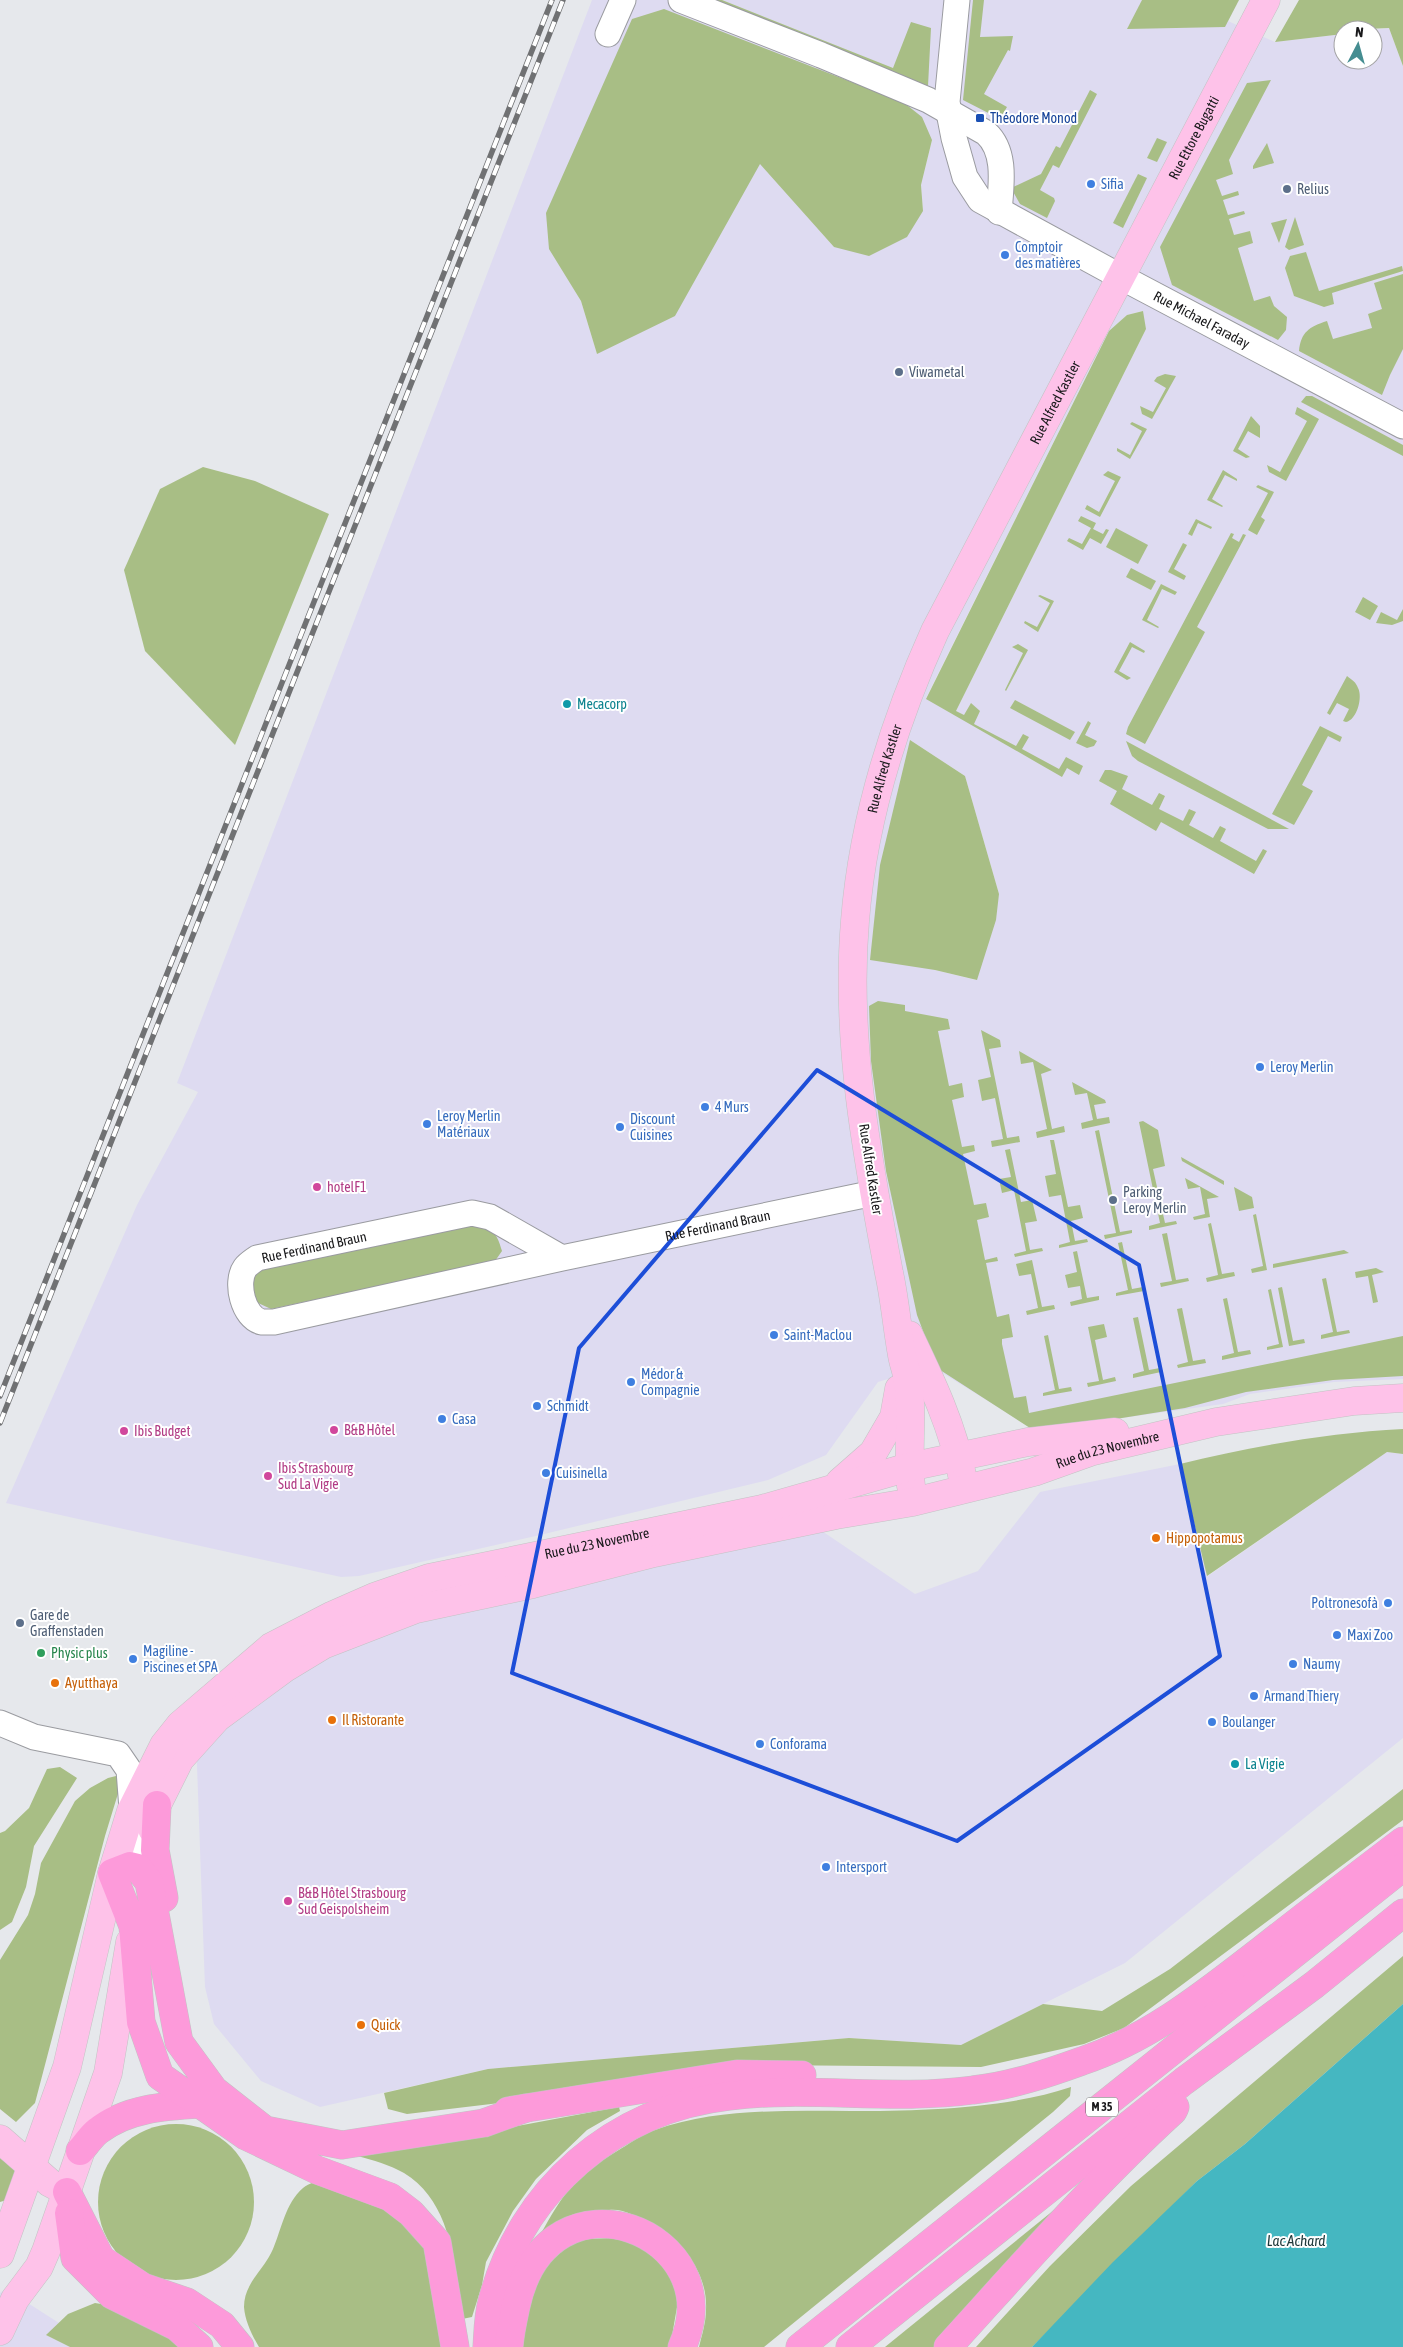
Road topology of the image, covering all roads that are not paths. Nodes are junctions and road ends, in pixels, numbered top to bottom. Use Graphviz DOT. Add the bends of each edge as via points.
graph roads {
  1 [pos="624,0"];
  2 [pos="681,0"];
  3 [pos="958,0"];
  4 [pos="1266,0"];
  5 [pos="608,34"];
  6 [pos="948,112"];
  7 [pos="1000,212"];
  8 [pos="1121,277"];
  9 [pos="1403,426"];
  10 [pos="874,1194"];
  11 [pos="562,1258"];
  12 [pos="896,1308"];
  13 [pos="902,1355"];
  14 [pos="1403,1398"];
  15 [pos="1216,1422"];
  16 [pos="958,1457"];
  17 [pos="909,1467"];
  18 [pos="836,1486"];
  19 [pos="964,1488"];
  20 [pos="913,1502"];
  21 [pos="0,1723"];
  22 [pos="144,1807"];
  23 [pos="1403,1841"];
  24 [pos="1403,1867"];
  25 [pos="112,1873"];
  26 [pos="144,1875"];
  27 [pos="1403,1913"];
  28 [pos="133,1926"];
  29 [pos="1031,2078"];
  30 [pos="1184,2081"];
  31 [pos="201,2104"];
  32 [pos="526,2108"];
  33 [pos="0,2139"];
  34 [pos="80,2151"];
  35 [pos="33,2166"];
  36 [pos="67,2192"];
  37 [pos="0,2254"];
  38 [pos="0,2331"];
  39 [pos="199,2347"];
  40 [pos="240,2347"];
  41 [pos="455,2347"];
  42 [pos="487,2347"];
  43 [pos="509,2347"];
  44 [pos="682,2347"];
  45 [pos="800,2347"];
  46 [pos="850,2347"];
  47 [pos="948,2347"];
  1 -- 5 [label="street"];
  2 -- 6 [label="street" via="821,55 928,100"];
  3 -- 6 [label="street, Rue Michael Faraday" via="946,94"];
  4 -- 8 [label="main road, Rue Ettore Bugatti"];
  6 -- 7 [label="street, Rue Michael Faraday" via="968,185 980,200"];
  6 -- 7 [label="street" via="986,133 997,146"];
  7 -- 8 [label="street, Rue Michael Faraday"];
  8 -- 9 [label="street, Rue Michael Faraday"];
  8 -- 10 [label="main road, Rue Alfred Kastler" via="935,631 905,701 882,769 858,886 852,982 855,1051"];
  10 -- 11 [label="street, Rue Ferdinand Braun"];
  10 -- 12 [label="main road, Rue Alfred Kastler"];
  11 -- 11 [label="street, Rue Ferdinand Braun" via="490,1217 472,1213 257,1258 244,1269 240,1282 246,1307 252,1316 261,1322 274,1322"];
  12 -- 13 [label="main road, Rue Alfred Kastler"];
  12 -- 16 [label="main road, Rue Alfred Kastler" via="928,1373"];
  13 -- 17 [label="main road, Rue Alfred Kastler" via="908,1377"];
  13 -- 18 [label="main road" via="894,1417 873,1453"];
  14 -- 15 [label="main road, Rue du 23 Novembre"];
  15 -- 16 [label="main road, Rue du 23 Novembre" via="1036,1441"];
  15 -- 19 [label="main road, Rue du 23 Novembre" via="1090,1452 1034,1472"];
  16 -- 17 [label="main road, Rue du 23 Novembre"];
  16 -- 19 [label="main road, Rue Alfred Kastler"];
  17 -- 18 [label="main road, Rue du 23 Novembre"];
  17 -- 20 [label="main road, Rue Alfred Kastler"];
  18 -- 22 [label="main road, Rue du 23 Novembre" via="762,1509 429,1578 332,1615 271,1647 180,1726 164,1745"];
  19 -- 20 [label="main road, Rue du 23 Novembre"];
  20 -- 22 [label="main road, Rue du 23 Novembre" via="654,1553 533,1584 424,1607 323,1645 285,1668 217,1718 180,1759"];
  21 -- 22 [label="street" via="34,1737 118,1754 129,1770"];
  22 -- 25 [label="main road"];
  22 -- 26 [label="main road"];
  22 -- 32 [label="highway" via="192,2032 230,2082 271,2116 341,2131"];
  23 -- 29 [label="highway" via="1153,2029 1086,2060"];
  24 -- 45 [label="highway, M 35"];
  25 -- 26 [label="highway" via="130,1866 138,1868"];
  25 -- 28 [label="highway"];
  25 -- 35 [label="main road" via="67,2067"];
  26 -- 28 [label="main road"];
  26 -- 32 [label="highway" via="179,2042 214,2090 265,2130 342,2145 484,2123"];
  27 -- 30 [label="highway, M 35" via="1314,1985"];
  28 -- 31 [label="highway" via="141,2022 160,2076"];
  28 -- 34 [label="main road" via="108,2073"];
  29 -- 32 [label="highway" via="736,2074"];
  29 -- 42 [label="highway" via="970,2091 731,2096 700,2100 644,2118 590,2152 546,2193 503,2269 491,2304"];
  30 -- 46 [label="highway, M 35"];
  30 -- 47 [label="highway" via="1173,2111 1082,2201"];
  31 -- 34 [label="highway" via="151,2108 120,2120 98,2131"];
  31 -- 41 [label="highway" via="246,2136 317,2170 390,2196 411,2213 437,2242"];
  33 -- 35 [label="main road"];
  34 -- 36 [label="main road"];
  35 -- 36 [label="main road" via="50,2183"];
  35 -- 37 [label="main road"];
  36 -- 38 [label="main road" via="39,2267 15,2299"];
  36 -- 39 [label="highway" via="75,2258 112,2295 178,2327"];
  36 -- 40 [label="highway" via="101,2259 143,2287 187,2302 222,2325"];
  43 -- 44 [label="highway" via="520,2286 535,2260 550,2241 570,2230 591,2224 614,2224 635,2229 655,2240 670,2254 683,2272 690,2294 691,2315"];
}
